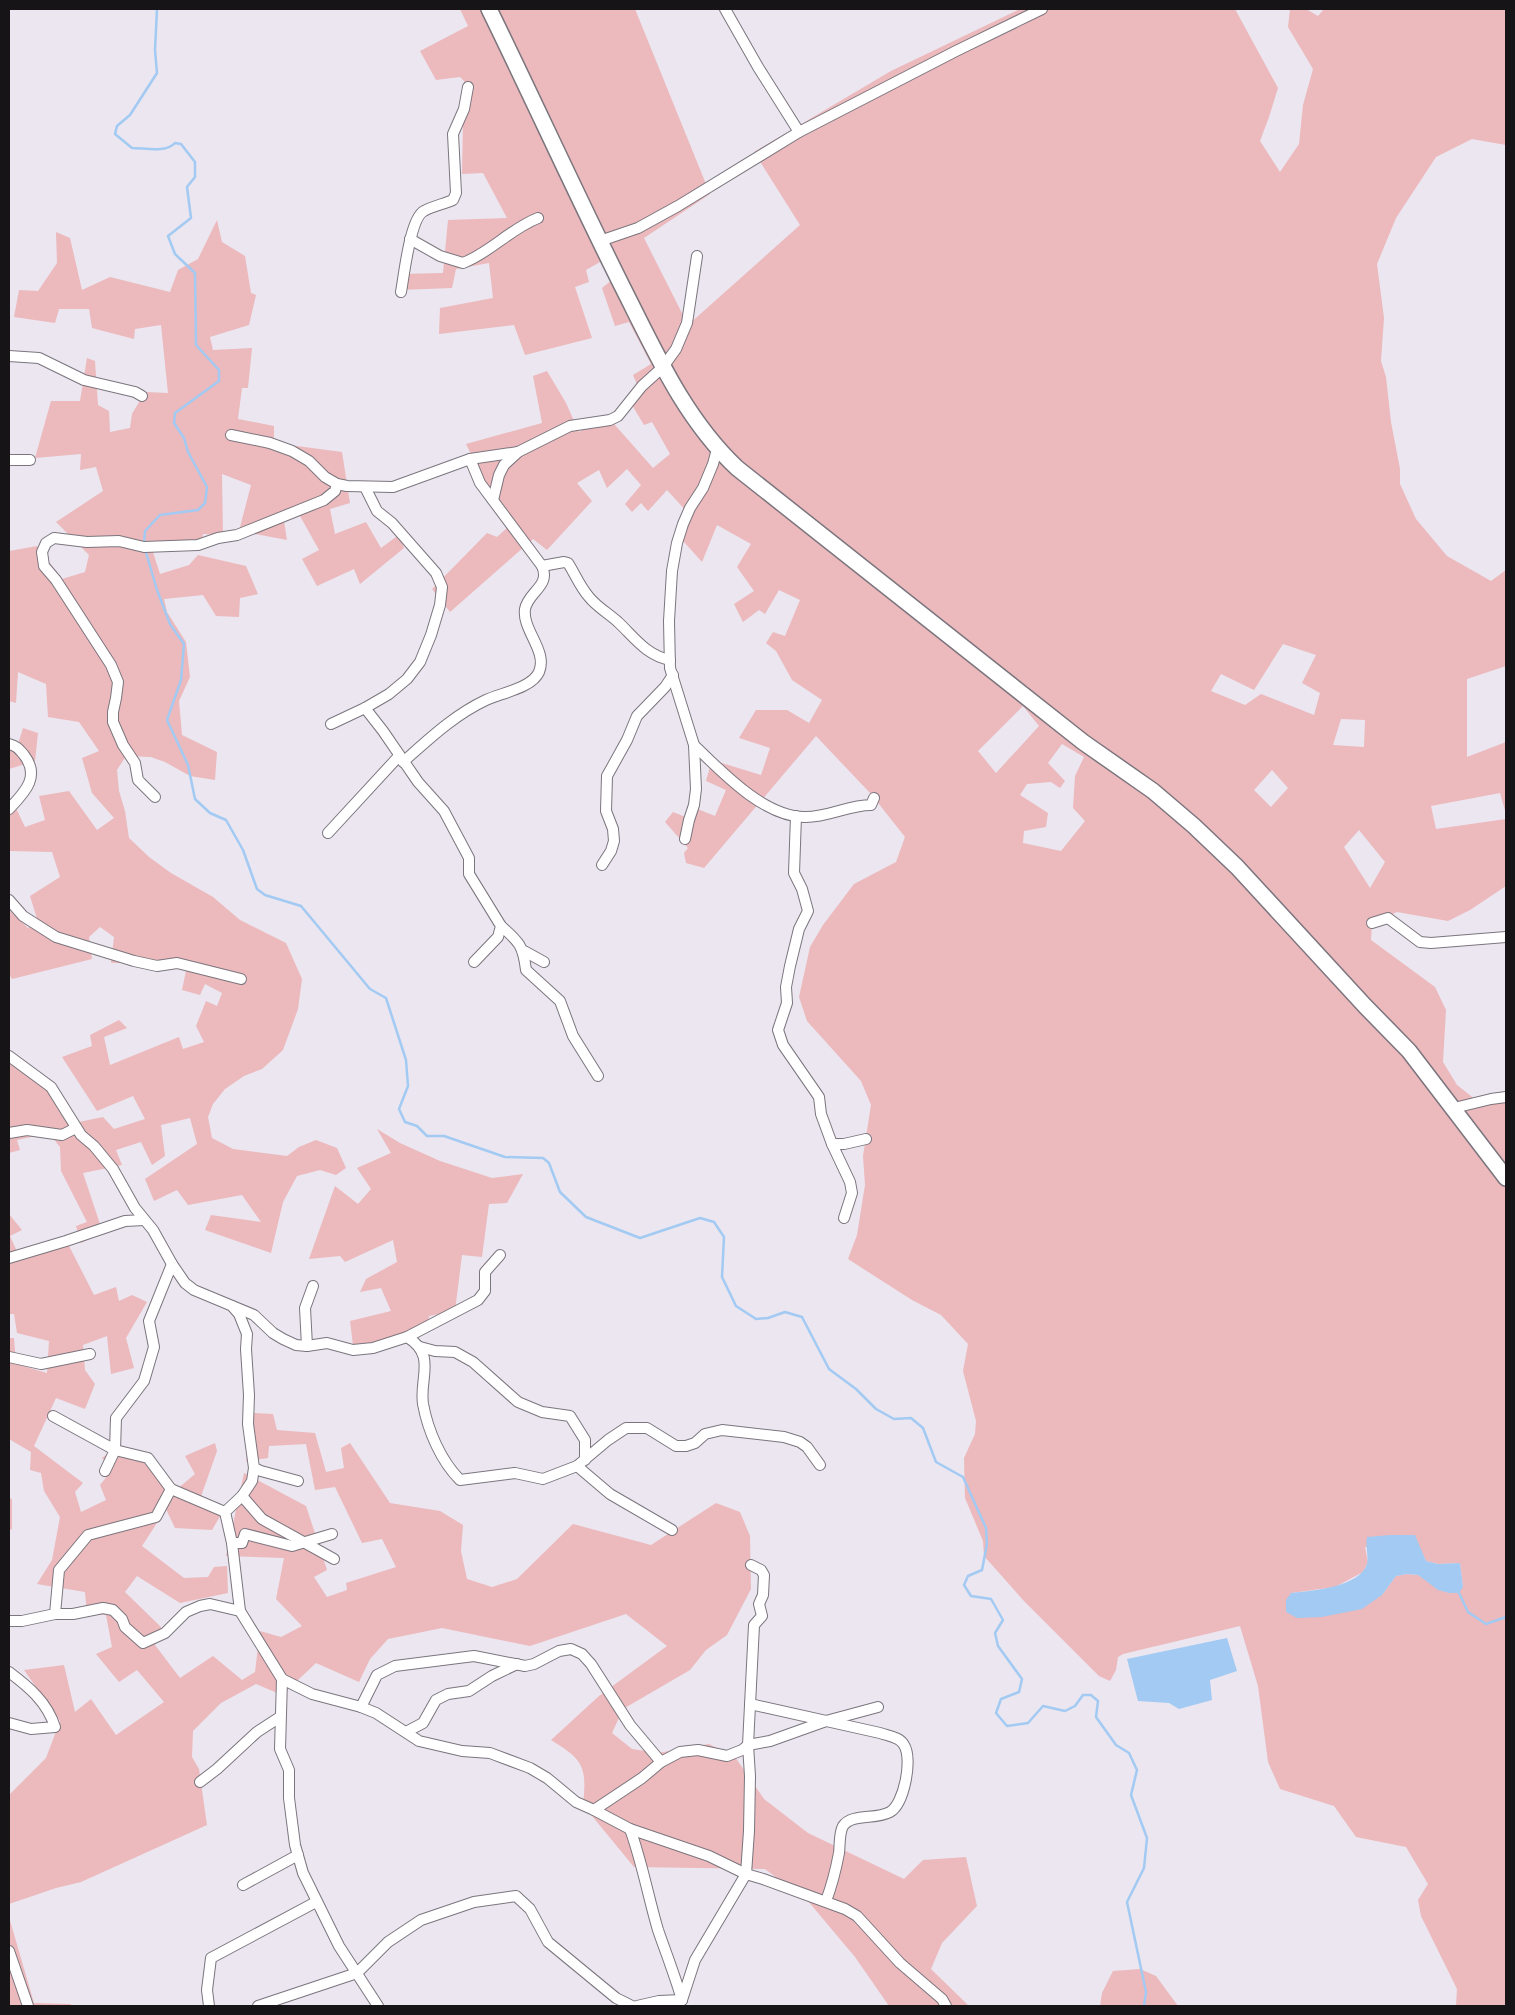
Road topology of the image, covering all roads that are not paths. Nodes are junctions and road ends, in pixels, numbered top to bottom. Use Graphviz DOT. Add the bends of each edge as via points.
graph roads {
  1 [pos="489,9"];
  2 [pos="726,9"];
  3 [pos="1042,9"];
  4 [pos="468,88"];
  5 [pos="799,132"];
  6 [pos="538,218"];
  7 [pos="410,239"];
  8 [pos="600,241"];
  9 [pos="697,256"];
  10 [pos="401,292"];
  11 [pos="9,356"];
  12 [pos="663,367"];
  13 [pos="142,396"];
  14 [pos="231,435"];
  15 [pos="717,449"];
  16 [pos="518,452"];
  17 [pos="470,459"];
  18 [pos="9,460"];
  19 [pos="30,460"];
  20 [pos="337,484"];
  21 [pos="365,487"];
  22 [pos="493,500"];
  23 [pos="542,566"];
  24 [pos="670,660"];
  25 [pos="673,675"];
  26 [pos="365,708"];
  27 [pos="331,724"];
  28 [pos="9,744"];
  29 [pos="694,745"];
  30 [pos="401,759"];
  31 [pos="155,796"];
  32 [pos="874,798"];
  33 [pos="9,810"];
  34 [pos="796,816"];
  35 [pos="328,833"];
  36 [pos="685,839"];
  37 [pos="602,865"];
  38 [pos="9,900"];
  39 [pos="1372,923"];
  40 [pos="500,926"];
  41 [pos="1506,937"];
  42 [pos="524,951"];
  43 [pos="474,962"];
  44 [pos="544,962"];
  45 [pos="241,979"];
  46 [pos="9,1056"];
  47 [pos="598,1076"];
  48 [pos="1506,1097"];
  49 [pos="1454,1108"];
  50 [pos="76,1128"];
  51 [pos="9,1133"];
  52 [pos="866,1139"];
  53 [pos="832,1144"];
  54 [pos="1506,1178"];
  55 [pos="844,1218"];
  56 [pos="144,1220"];
  57 [pos="500,1255"];
  58 [pos="9,1258"];
  59 [pos="172,1264"];
  60 [pos="313,1286"];
  61 [pos="232,1306"];
  62 [pos="407,1337"];
  63 [pos="307,1346"];
  64 [pos="420,1347"];
  65 [pos="90,1354"];
  66 [pos="9,1357"];
  67 [pos="53,1416"];
  68 [pos="115,1450"];
  69 [pos="581,1463"];
  70 [pos="820,1465"];
  71 [pos="254,1468"];
  72 [pos="105,1472"];
  73 [pos="298,1481"];
  74 [pos="171,1489"];
  75 [pos="242,1496"];
  76 [pos="225,1512"];
  77 [pos="672,1530"];
  78 [pos="332,1534"];
  79 [pos="306,1542"];
  80 [pos="232,1543"];
  81 [pos="334,1559"];
  82 [pos="751,1566"];
  83 [pos="240,1612"];
  84 [pos="55,1614"];
  85 [pos="9,1620"];
  86 [pos="517,1664"];
  87 [pos="9,1672"];
  88 [pos="282,1679"];
  89 [pos="750,1704"];
  90 [pos="361,1707"];
  91 [pos="878,1708"];
  92 [pos="280,1717"];
  93 [pos="826,1721"];
  94 [pos="9,1723"];
  95 [pos="406,1732"];
  96 [pos="748,1745"];
  97 [pos="661,1762"];
  98 [pos="200,1782"];
  99 [pos="594,1810"];
  100 [pos="630,1829"];
  101 [pos="298,1856"];
  102 [pos="746,1874"];
  103 [pos="243,1884"];
  104 [pos="826,1901"];
  105 [pos="316,1902"];
  106 [pos="9,1951"];
  107 [pos="357,1972"];
  108 [pos="682,2003"];
  109 [pos="28,2006"];
  110 [pos="208,2006"];
  111 [pos="258,2006"];
  112 [pos="378,2006"];
  113 [pos="632,2006"];
  114 [pos="637,2006"];
  115 [pos="946,2006"];
  1 -- 8 [label="main road"];
  2 -- 5 [label="street"];
  3 -- 5 [label="street"];
  4 -- 7 [label="street" via="454,134 456,192 453,200 418,215"];
  5 -- 8 [label="street" via="638,228"];
  6 -- 7 [label="street" via="522,224 464,264 440,256"];
  7 -- 10 [label="street"];
  8 -- 12 [label="main road"];
  9 -- 12 [label="street" via="687,323 676,349"];
  11 -- 13 [label="street" via="39,358 84,380"];
  12 -- 15 [label="main road" via="683,404"];
  12 -- 16 [label="street" via="642,386 618,416 570,426"];
  14 -- 20 [label="street" via="292,451"];
  15 -- 24 [label="street" via="677,543 669,621"];
  15 -- 49 [label="main road" via="1019,692 1083,742 1153,790 1194,826 1237,867 1409,1051"];
  16 -- 17 [label="street"];
  16 -- 22 [label="street" via="504,465"];
  17 -- 21 [label="street" via="393,487"];
  17 -- 22 [label="street" via="480,482"];
  18 -- 19 [label="street"];
  20 -- 21 [label="street"];
  20 -- 31 [label="street" via="334,492 324,500 237,535 198,545 144,547 120,541 54,538 46,543 42,552 44,566 111,665 118,682 113,722 135,763 138,780"];
  21 -- 26 [label="street" via="377,511 392,523 436,574 442,587 440,605 420,662 407,679"];
  22 -- 23 [label="street"];
  23 -- 24 [label="street" via="568,563 588,596 631,638 657,657"];
  23 -- 30 [label="street" via="545,573 543,582 527,603 525,611 540,671 532,681 467,711"];
  24 -- 25 [label="street"];
  25 -- 29 [label="street"];
  25 -- 37 [label="street" via="638,716 608,776 606,811 614,841"];
  26 -- 27 [label="street"];
  26 -- 30 [label="street"];
  28 -- 33 [label="street" via="17,746 31,764 31,782"];
  29 -- 34 [label="street" via="767,806"];
  29 -- 36 [label="street" via="696,789"];
  30 -- 35 [label="street"];
  30 -- 40 [label="street" via="454,826 469,858 469,874"];
  32 -- 34 [label="street" via="871,806"];
  34 -- 53 [label="street" via="794,872 808,911 799,929 778,1030 783,1045 819,1097 821,1114"];
  38 -- 45 [label="street" via="23,916 56,937 134,961 157,966 177,963"];
  39 -- 41 [label="street" via="1388,918 1420,942"];
  40 -- 42 [label="street"];
  40 -- 43 [label="street" via="498,937"];
  42 -- 44 [label="street"];
  42 -- 47 [label="street" via="526,970 560,1001 573,1036"];
  46 -- 50 [label="street" via="51,1087"];
  48 -- 49 [label="street"];
  49 -- 54 [label="main road"];
  50 -- 51 [label="street" via="62,1135 27,1130"];
  50 -- 56 [label="street" via="112,1169"];
  52 -- 53 [label="street"];
  53 -- 55 [label="street" via="852,1193"];
  56 -- 58 [label="street" via="124,1221"];
  56 -- 59 [label="street"];
  57 -- 62 [label="street" via="485,1272 485,1291 478,1300"];
  59 -- 61 [label="street" via="194,1290"];
  59 -- 68 [label="street" via="149,1321 154,1347 144,1381 116,1418"];
  60 -- 63 [label="street" via="305,1308"];
  61 -- 63 [label="street" via="259,1318 283,1339"];
  61 -- 71 [label="street" via="247,1334 248,1424"];
  62 -- 63 [label="street" via="373,1348 353,1350 327,1343"];
  62 -- 64 [label="street"];
  64 -- 69 [label="street" via="456,1352 474,1362 518,1402 542,1412 570,1416 585,1440"];
  64 -- 69 [label="street" via="426,1366 423,1402 430,1429 447,1465 460,1480 515,1473 543,1479"];
  65 -- 66 [label="street" via="41,1364"];
  67 -- 68 [label="street"];
  68 -- 72 [label="street"];
  68 -- 74 [label="street" via="148,1458"];
  69 -- 70 [label="street" via="626,1428 647,1428 676,1446 695,1443 705,1434 722,1430 784,1437 807,1447"];
  69 -- 77 [label="street" via="610,1494"];
  71 -- 73 [label="street"];
  71 -- 75 [label="street" via="252,1481"];
  74 -- 76 [label="street"];
  74 -- 84 [label="street" via="156,1517 88,1535 59,1570"];
  75 -- 76 [label="street"];
  75 -- 79 [label="street" via="262,1519"];
  76 -- 80 [label="street"];
  78 -- 79 [label="street"];
  79 -- 80 [label="street" via="292,1546 245,1534 242,1543"];
  79 -- 81 [label="street"];
  80 -- 83 [label="street"];
  82 -- 89 [label="street" via="764,1575 759,1604 762,1616 754,1625"];
  83 -- 84 [label="street" via="210,1604 200,1606 186,1612 165,1633 143,1644 125,1627 114,1610 103,1608"];
  83 -- 88 [label="street"];
  84 -- 85 [label="street" via="22,1622"];
  86 -- 90 [label="street" via="474,1656 395,1666 377,1675"];
  86 -- 95 [label="street" via="469,1691 448,1694 436,1700 423,1723"];
  86 -- 97 [label="street" via="534,1664 559,1651 571,1650 582,1654 630,1725"];
  87 -- 94 [label="street" via="42,1701 55,1727 31,1728"];
  88 -- 90 [label="street" via="312,1694"];
  88 -- 92 [label="street"];
  89 -- 93 [label="street"];
  89 -- 96 [label="street"];
  90 -- 95 [label="street"];
  91 -- 93 [label="street"];
  92 -- 98 [label="street" via="256,1732"];
  92 -- 101 [label="street" via="280,1749 289,1770"];
  93 -- 96 [label="street" via="770,1741"];
  93 -- 104 [label="street" via="900,1740 907,1757 902,1796 896,1806 881,1816 848,1820 842,1828 835,1872"];
  95 -- 99 [label="street" via="419,1741 462,1751 490,1753 530,1768 576,1802"];
  96 -- 97 [label="street" via="727,1756 698,1750 680,1752"];
  96 -- 102 [label="street"];
  97 -- 99 [label="street"];
  99 -- 100 [label="street"];
  100 -- 102 [label="street" via="709,1856"];
  100 -- 108 [label="street"];
  101 -- 103 [label="street"];
  101 -- 105 [label="street"];
  102 -- 104 [label="street"];
  102 -- 108 [label="street" via="696,1960"];
  104 -- 115 [label="street" via="857,1916"];
  105 -- 107 [label="street"];
  105 -- 110 [label="street" via="211,1958"];
  106 -- 109 [label="street"];
  107 -- 111 [label="street"];
  107 -- 112 [label="street"];
  107 -- 113 [label="street" via="388,1942 421,1920 474,1902 516,1896 530,1908 548,1942 616,1998"];
  108 -- 114 [label="street" via="659,2001"];
}
